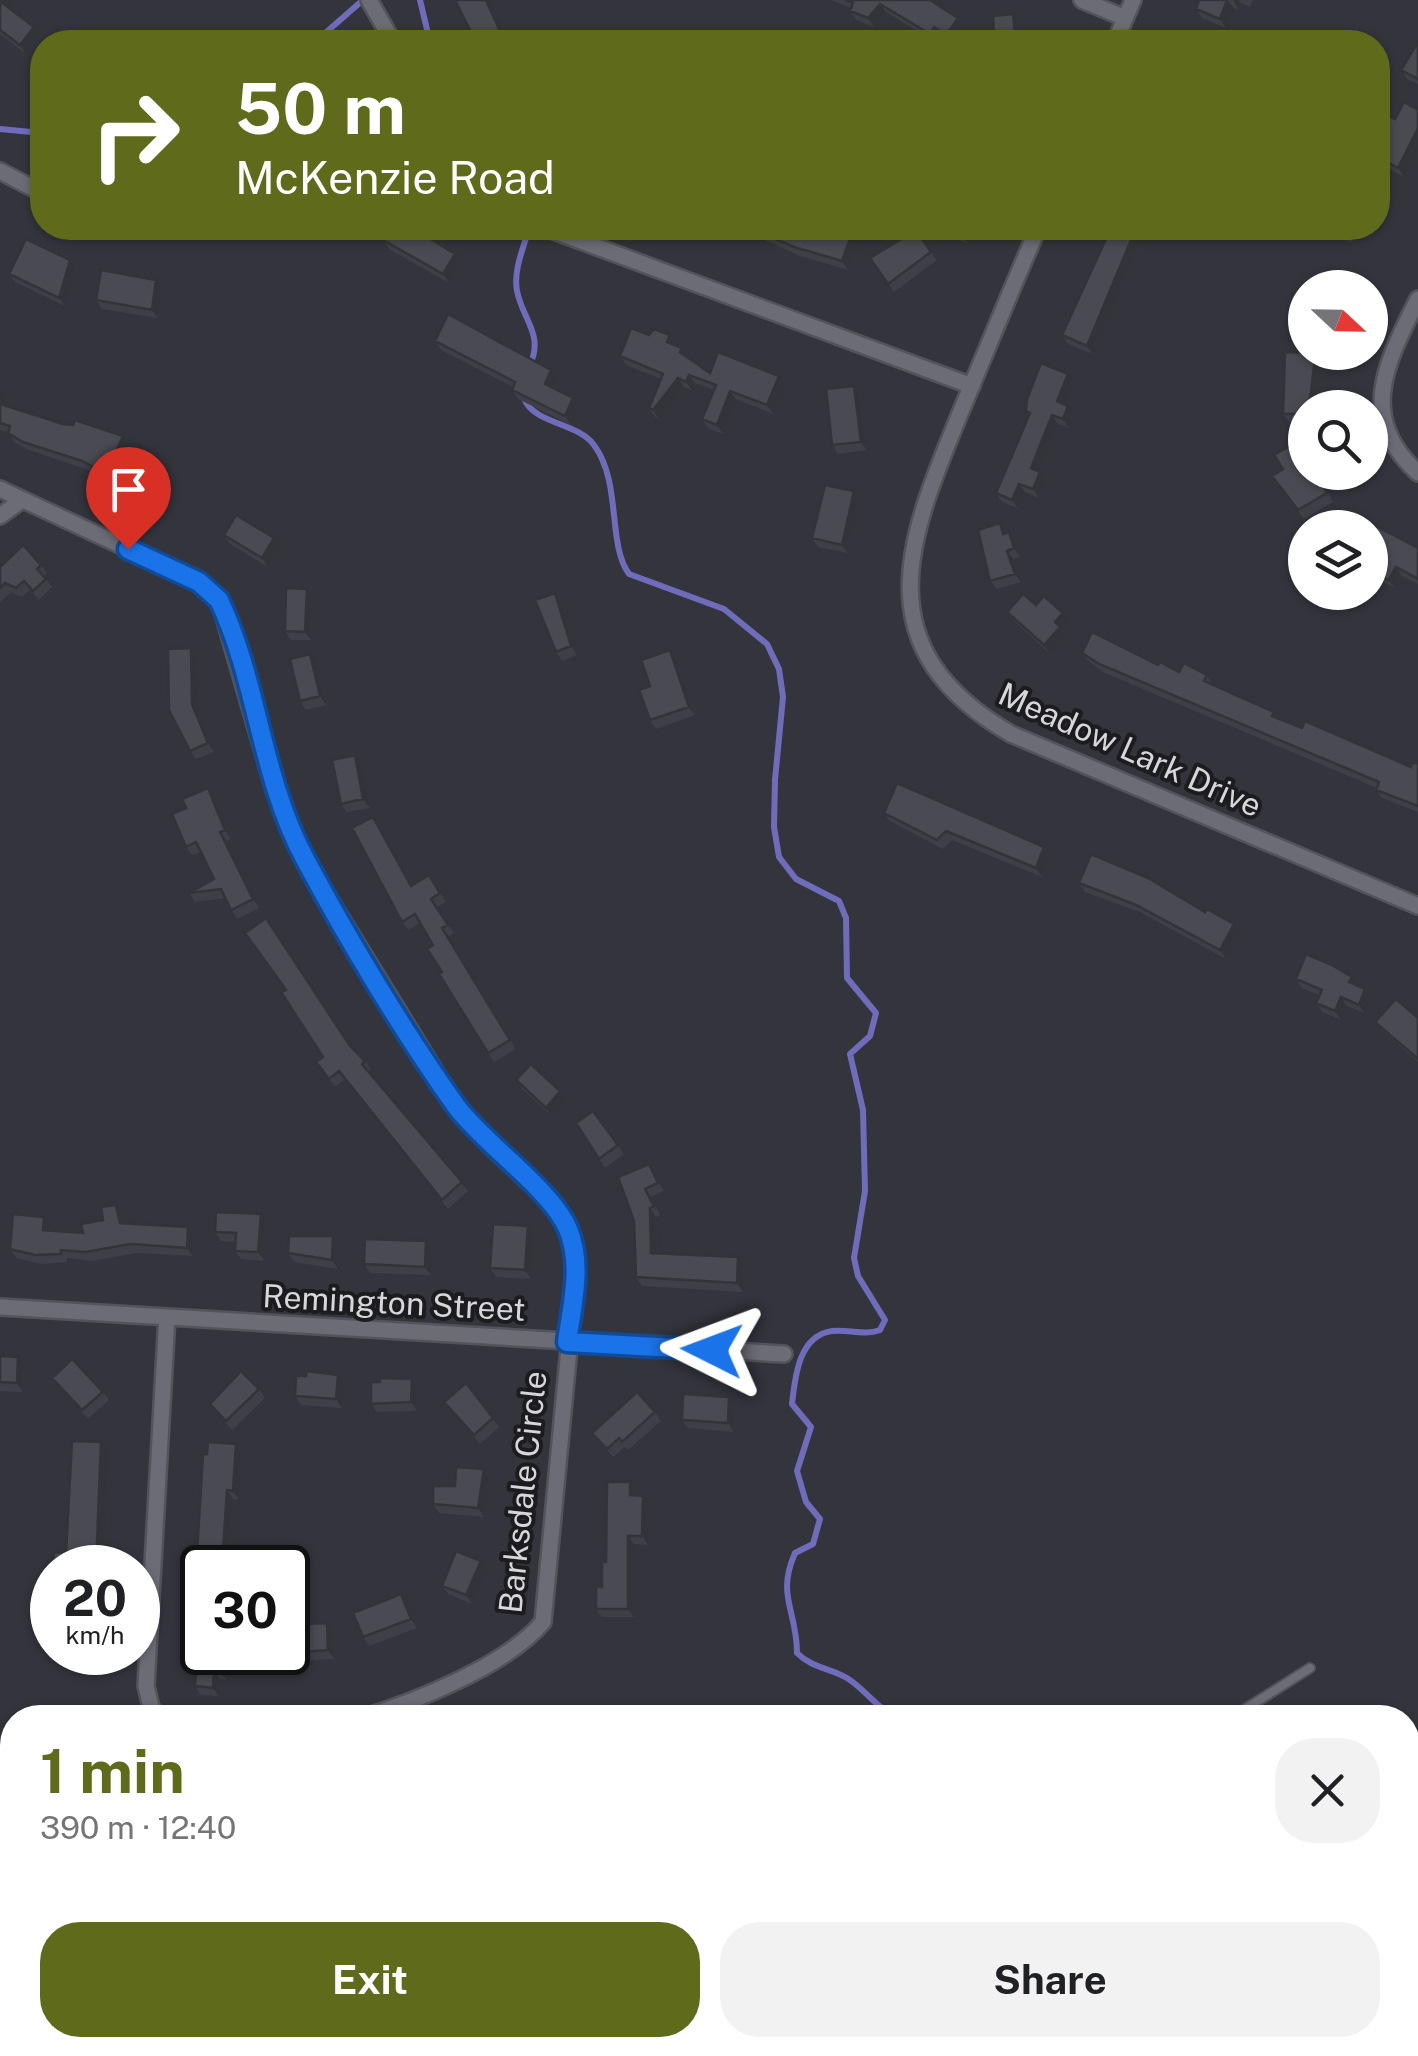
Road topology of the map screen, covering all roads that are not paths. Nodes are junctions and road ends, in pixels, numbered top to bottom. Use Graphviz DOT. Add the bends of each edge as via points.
graph roads {
  1 [pos="369,0"];
  2 [pos="1082,0"];
  3 [pos="1133,0"];
  4 [pos="1126,18"];
  5 [pos="386,30"];
  6 [pos="1120,30"];
  7 [pos="0,172"];
  8 [pos="30,187"];
  9 [pos="578,240"];
  10 [pos="1033,240"];
  11 [pos="1418,298"];
  12 [pos="972,386"];
  13 [pos="1418,473"];
  14 [pos="0,488"];
  15 [pos="22,500"];
  16 [pos="0,516"];
  17 [pos="1418,906"];
  18 [pos="0,1307"];
  19 [pos="167,1317"];
  20 [pos="567,1342"];
  21 [pos="784,1354"];
  22 [pos="1310,1668"];
  23 [pos="151,1705"];
  24 [pos="416,1705"];
  25 [pos="1252,1705"];
  1 -- 5 [label="street"];
  2 -- 4 [label="street"];
  3 -- 4 [label="street"];
  4 -- 6 [label="street"];
  7 -- 8 [label="street"];
  9 -- 12 [label="street"];
  10 -- 12 [label="street, Meadow Lark Drive"];
  11 -- 13 [label="street" via="1386,362 1382,386 1389,436"];
  12 -- 17 [label="street, Meadow Lark Drive" via="919,513 908,566 919,636 956,695 1011,734"];
  14 -- 15 [label="street, Barksdale Circle"];
  15 -- 16 [label="street"];
  15 -- 20 [label="street, Barksdale Circle" via="199,582 219,600 274,790 303,856 456,1106 568,1228 577,1264"];
  18 -- 19 [label="street, Remington Street"];
  19 -- 20 [label="street, Remington Street"];
  19 -- 23 [label="street" via="146,1686"];
  20 -- 21 [label="street, Remington Street"];
  20 -- 24 [label="street, Barksdale Circle" via="543,1622 526,1642"];
  22 -- 25 [label="lane"];
}
